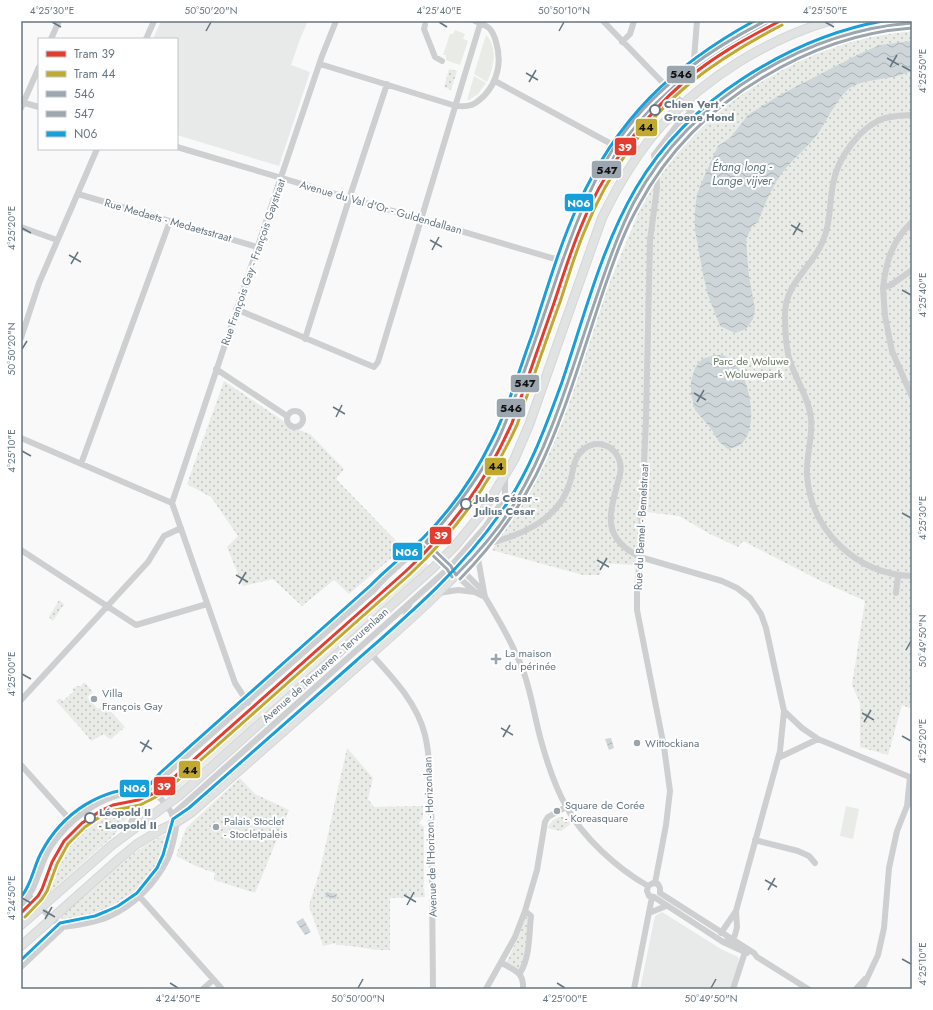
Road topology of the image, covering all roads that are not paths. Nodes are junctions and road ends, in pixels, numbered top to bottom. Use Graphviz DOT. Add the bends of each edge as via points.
graph roads {
  1 [pos="59,21"];
  2 [pos="154,21"];
  3 [pos="336,21"];
  4 [pos="603,21"];
  5 [pos="634,21"];
  6 [pos="697,21"];
  7 [pos="765,21"];
  8 [pos="830,21"];
  9 [pos="479,22"];
  10 [pos="912,23"];
  11 [pos="425,25"];
  12 [pos="51,38"];
  13 [pos="146,38"];
  14 [pos="622,42"];
  15 [pos="442,61"];
  16 [pos="696,62"];
  17 [pos="320,64"];
  18 [pos="38,69"];
  19 [pos="495,81"];
  20 [pos="386,84"];
  21 [pos="666,87"];
  22 [pos="22,104"];
  23 [pos="683,104"];
  24 [pos="456,106"];
  25 [pos="38,107"];
  26 [pos="690,112"];
  27 [pos="912,115"];
  28 [pos="698,119"];
  29 [pos="615,146"];
  30 [pos="178,147"];
  31 [pos="97,150"];
  32 [pos="656,166"];
  33 [pos="281,178"];
  34 [pos="78,194"];
  35 [pos="349,198"];
  36 [pos="421,219"];
  37 [pos="170,221"];
  38 [pos="912,222"];
  39 [pos="21,227"];
  40 [pos="57,240"];
  41 [pos="258,246"];
  42 [pos="562,261"];
  43 [pos="912,270"];
  44 [pos="883,288"];
  45 [pos="236,309"];
  46 [pos="21,338"];
  47 [pos="305,339"];
  48 [pos="216,369"];
  49 [pos="912,397"];
  50 [pos="287,416"];
  51 [pos="21,438"];
  52 [pos="81,464"];
  53 [pos="505,477"];
  54 [pos="172,503"];
  55 [pos="181,528"];
  56 [pos="426,542"];
  57 [pos="484,545"];
  58 [pos="21,550"];
  59 [pos="477,552"];
  60 [pos="640,557"];
  61 [pos="443,558"];
  62 [pos="451,566"];
  63 [pos="459,572"];
  64 [pos="898,576"];
  65 [pos="912,576"];
  66 [pos="472,591"];
  67 [pos="438,593"];
  68 [pos="896,593"];
  69 [pos="485,594"];
  70 [pos="410,603"];
  71 [pos="207,604"];
  72 [pos="108,606"];
  73 [pos="402,626"];
  74 [pos="371,654"];
  75 [pos="21,700"];
  76 [pos="248,703"];
  77 [pos="784,711"];
  78 [pos="818,739"];
  79 [pos="778,758"];
  80 [pos="21,765"];
  81 [pos="911,778"];
  82 [pos="149,793"];
  83 [pos="912,800"];
  84 [pos="166,806"];
  85 [pos="907,806"];
  86 [pos="566,807"];
  87 [pos="172,815"];
  88 [pos="72,822"];
  89 [pos="177,822"];
  90 [pos="126,834"];
  91 [pos="755,840"];
  92 [pos="815,863"];
  93 [pos="655,883"];
  94 [pos="648,886"];
  95 [pos="660,894"];
  96 [pos="29,896"];
  97 [pos="140,897"];
  98 [pos="653,897"];
  99 [pos="21,905"];
  100 [pos="666,906"];
  101 [pos="41,908"];
  102 [pos="736,911"];
  103 [pos="525,912"];
  104 [pos="649,913"];
  105 [pos="52,919"];
  106 [pos="21,925"];
  107 [pos="64,927"];
  108 [pos="721,933"];
  109 [pos="732,940"];
  110 [pos="723,942"];
  111 [pos="21,946"];
  112 [pos="746,952"];
  113 [pos="758,957"];
  114 [pos="502,963"];
  115 [pos="21,967"];
  116 [pos="520,973"];
  117 [pos="867,977"];
  118 [pos="213,980"];
  119 [pos="203,989"];
  120 [pos="222,989"];
  121 [pos="433,989"];
  122 [pos="486,989"];
  123 [pos="523,989"];
  124 [pos="634,989"];
  125 [pos="733,989"];
  126 [pos="808,989"];
  127 [pos="856,989"];
  128 [pos="862,989"];
  1 -- 12 [label="street"];
  2 -- 13 [label="street"];
  3 -- 17 [label="street, Rue François Gay - François Gaystraat"];
  4 -- 14 [label="street"];
  5 -- 14 [label="street" via="630,34"];
  6 -- 16 [label="street" via="694,59"];
  7 -- 16 [label="street, Avenue de Tervueren - Tervurenlaan" via="719,46"];
  8 -- 23 [label="main road, Avenue de Tervueren - Tervurenlaan" via="782,38 761,49 711,81"];
  9 -- 19 [label="street" via="489,28 498,49 500,60"];
  9 -- 24 [label="street"];
  10 -- 28 [label="main road, Avenue de Tervueren - Tervurenlaan" via="872,28 805,49 746,81"];
  11 -- 15 [label="street" via="434,57"];
  14 -- 21 [label="street"];
  16 -- 21 [label="street, Avenue de Tervueren - Tervurenlaan"];
  17 -- 20 [label="street"];
  17 -- 33 [label="street, Rue François Gay - François Gaystraat"];
  18 -- 22 [label="street"];
  19 -- 24 [label="street" via="473,105"];
  19 -- 29 [label="street"];
  20 -- 24 [label="street"];
  20 -- 35 [label="street"];
  21 -- 23 [label="street"];
  21 -- 29 [label="street, Avenue de Tervueren - Tervurenlaan" via="637,117"];
  22 -- 25 [label="street"];
  23 -- 26 [label="street"];
  23 -- 53 [label="main road, Avenue de Tervueren - Tervurenlaan" via="637,157 612,197 602,218 529,425"];
  24 -- 36 [label="street"];
  26 -- 28 [label="street"];
  26 -- 32 [label="street, Avenue de Tervueren - Tervurenlaan" via="654,155"];
  27 -- 64 [label="street" via="884,118 867,128 842,158 832,184 830,216 823,243 792,287 785,314 790,360 811,419 807,474 814,507 821,522 839,546 858,561 876,570"];
  28 -- 32 [label="main road, Avenue de Tervueren - Tervurenlaan"];
  29 -- 42 [label="street, Avenue de Tervueren - Tervurenlaan" via="583,206"];
  30 -- 33 [label="street, Avenue du Val d'Or - Guldendallaan"];
  31 -- 34 [label="street"];
  32 -- 57 [label="main road, Avenue de Tervueren - Tervurenlaan" via="632,206 619,235 539,458 523,488"];
  32 -- 60 [label="street, Rue du Bemel - Bemelstraat" via="657,188 650,240"];
  33 -- 35 [label="street, Avenue du Val d'Or - Guldendallaan"];
  33 -- 41 [label="street, Rue François Gay - François Gaystraat"];
  34 -- 37 [label="street, Rue Medaets - Medaetsstraat"];
  34 -- 40 [label="street"];
  35 -- 36 [label="street, Avenue du Val d'Or - Guldendallaan"];
  35 -- 47 [label="street"];
  36 -- 42 [label="street, Avenue du Val d'Or - Guldendallaan"];
  36 -- 47 [label="street" via="378,362 374,368"];
  37 -- 41 [label="street, Rue Medaets - Medaetsstraat"];
  37 -- 52 [label="street"];
  38 -- 44 [label="street" via="894,245 885,269"];
  39 -- 40 [label="street"];
  40 -- 46 [label="street" via="39,283"];
  41 -- 45 [label="street, Rue François Gay - François Gaystraat"];
  42 -- 56 [label="street, Avenue de Tervueren - Tervurenlaan" via="499,438 462,501"];
  43 -- 44 [label="street"];
  44 -- 49 [label="street" via="892,351"];
  45 -- 47 [label="street"];
  45 -- 48 [label="street, Rue François Gay - François Gaystraat"];
  48 -- 50 [label="street"];
  48 -- 54 [label="street, Rue François Gay - François Gaystraat"];
  51 -- 52 [label="street"];
  52 -- 54 [label="street"];
  53 -- 61 [label="main road, Avenue de Tervueren - Tervurenlaan" via="482,513"];
  53 -- 62 [label="street, Avenue de Tervueren - Tervurenlaan" via="505,497 486,526"];
  54 -- 55 [label="street"];
  55 -- 71 [label="street"];
  55 -- 72 [label="street" via="164,536 148,562"];
  56 -- 61 [label="street"];
  56 -- 76 [label="street, Avenue de Tervueren - Tervurenlaan"];
  57 -- 59 [label="main road, Avenue de Tervueren - Tervurenlaan"];
  57 -- 60 [label="street" via="502,541 528,530 547,517 564,496 574,462 580,452 590,446 602,445 613,450 621,463 612,505 613,533 622,546"];
  58 -- 72 [label="street"];
  59 -- 63 [label="main road, Avenue de Tervueren - Tervurenlaan"];
  59 -- 69 [label="street"];
  60 -- 77 [label="street" via="722,581 750,598 761,614 766,628"];
  60 -- 93 [label="street, Rue du Bemel - Bemelstraat" via="637,610 670,791"];
  61 -- 62 [label="street"];
  61 -- 84 [label="main road, Avenue de Tervueren - Tervurenlaan"];
  62 -- 63 [label="street"];
  62 -- 70 [label="street, Avenue de Tervueren - Tervurenlaan"];
  63 -- 66 [label="street"];
  63 -- 67 [label="main road, Avenue de Tervueren - Tervurenlaan"];
  63 -- 69 [label="street"];
  64 -- 65 [label="street"];
  64 -- 68 [label="street"];
  66 -- 67 [label="street"];
  66 -- 69 [label="street"];
  67 -- 73 [label="main road, Avenue de Tervueren - Tervurenlaan"];
  69 -- 86 [label="street" via="524,673 550,771"];
  70 -- 73 [label="street, Avenue de Tervueren - Tervurenlaan"];
  70 -- 87 [label="street, Avenue de Tervueren - Tervurenlaan"];
  71 -- 72 [label="street" via="136,625"];
  71 -- 76 [label="street" via="235,683"];
  72 -- 75 [label="street"];
  73 -- 74 [label="main road, Avenue de Tervueren - Tervurenlaan"];
  74 -- 89 [label="main road, Avenue de Tervueren - Tervurenlaan" via="192,812"];
  74 -- 121 [label="street, Avenue de l'Horizon - Horizonlaan" via="410,702 424,734 429,757"];
  76 -- 82 [label="street, Avenue de Tervueren - Tervurenlaan" via="163,777"];
  77 -- 78 [label="street"];
  77 -- 79 [label="street"];
  78 -- 79 [label="street"];
  78 -- 81 [label="street"];
  79 -- 91 [label="street"];
  80 -- 88 [label="street"];
  81 -- 85 [label="street"];
  82 -- 84 [label="street" via="159,797"];
  82 -- 88 [label="street" via="132,792 107,799"];
  82 -- 90 [label="street, Avenue de Tervueren - Tervurenlaan"];
  83 -- 85 [label="street"];
  84 -- 87 [label="street"];
  84 -- 90 [label="main road, Avenue de Tervueren - Tervurenlaan"];
  85 -- 117 [label="street" via="892,850 884,928 878,955"];
  86 -- 94 [label="street" via="605,854"];
  86 -- 103 [label="street" via="545,822 537,870"];
  87 -- 89 [label="street"];
  88 -- 96 [label="street" via="46,856"];
  89 -- 97 [label="street" via="168,857"];
  89 -- 105 [label="main road, Avenue de Tervueren - Tervurenlaan" via="137,844"];
  90 -- 101 [label="main road, Avenue de Tervueren - Tervurenlaan"];
  91 -- 92 [label="street" via="798,851 809,856"];
  91 -- 102 [label="street"];
  93 -- 94 [label="street"];
  93 -- 95 [label="street" via="660,888"];
  94 -- 98 [label="street" via="647,894"];
  95 -- 98 [label="street"];
  95 -- 108 [label="street"];
  96 -- 99 [label="street"];
  96 -- 101 [label="street"];
  97 -- 107 [label="street" via="109,916"];
  97 -- 118 [label="street"];
  98 -- 100 [label="street"];
  98 -- 104 [label="street"];
  100 -- 104 [label="street"];
  100 -- 110 [label="street"];
  101 -- 105 [label="street"];
  101 -- 106 [label="main road, Avenue de Tervueren - Tervurenlaan"];
  102 -- 108 [label="street"];
  102 -- 109 [label="street" via="736,935"];
  103 -- 114 [label="street"];
  103 -- 116 [label="street" via="531,916 526,959"];
  104 -- 124 [label="street"];
  105 -- 107 [label="street"];
  105 -- 111 [label="main road, Avenue de Tervueren - Tervurenlaan"];
  107 -- 115 [label="street"];
  108 -- 109 [label="street"];
  108 -- 110 [label="street"];
  109 -- 110 [label="street"];
  109 -- 113 [label="street"];
  110 -- 112 [label="street"];
  112 -- 113 [label="street"];
  112 -- 125 [label="street"];
  113 -- 126 [label="street"];
  114 -- 116 [label="street"];
  114 -- 122 [label="street"];
  116 -- 123 [label="street"];
  117 -- 127 [label="street"];
  117 -- 128 [label="street"];
  118 -- 119 [label="street"];
  118 -- 120 [label="street"];
}
